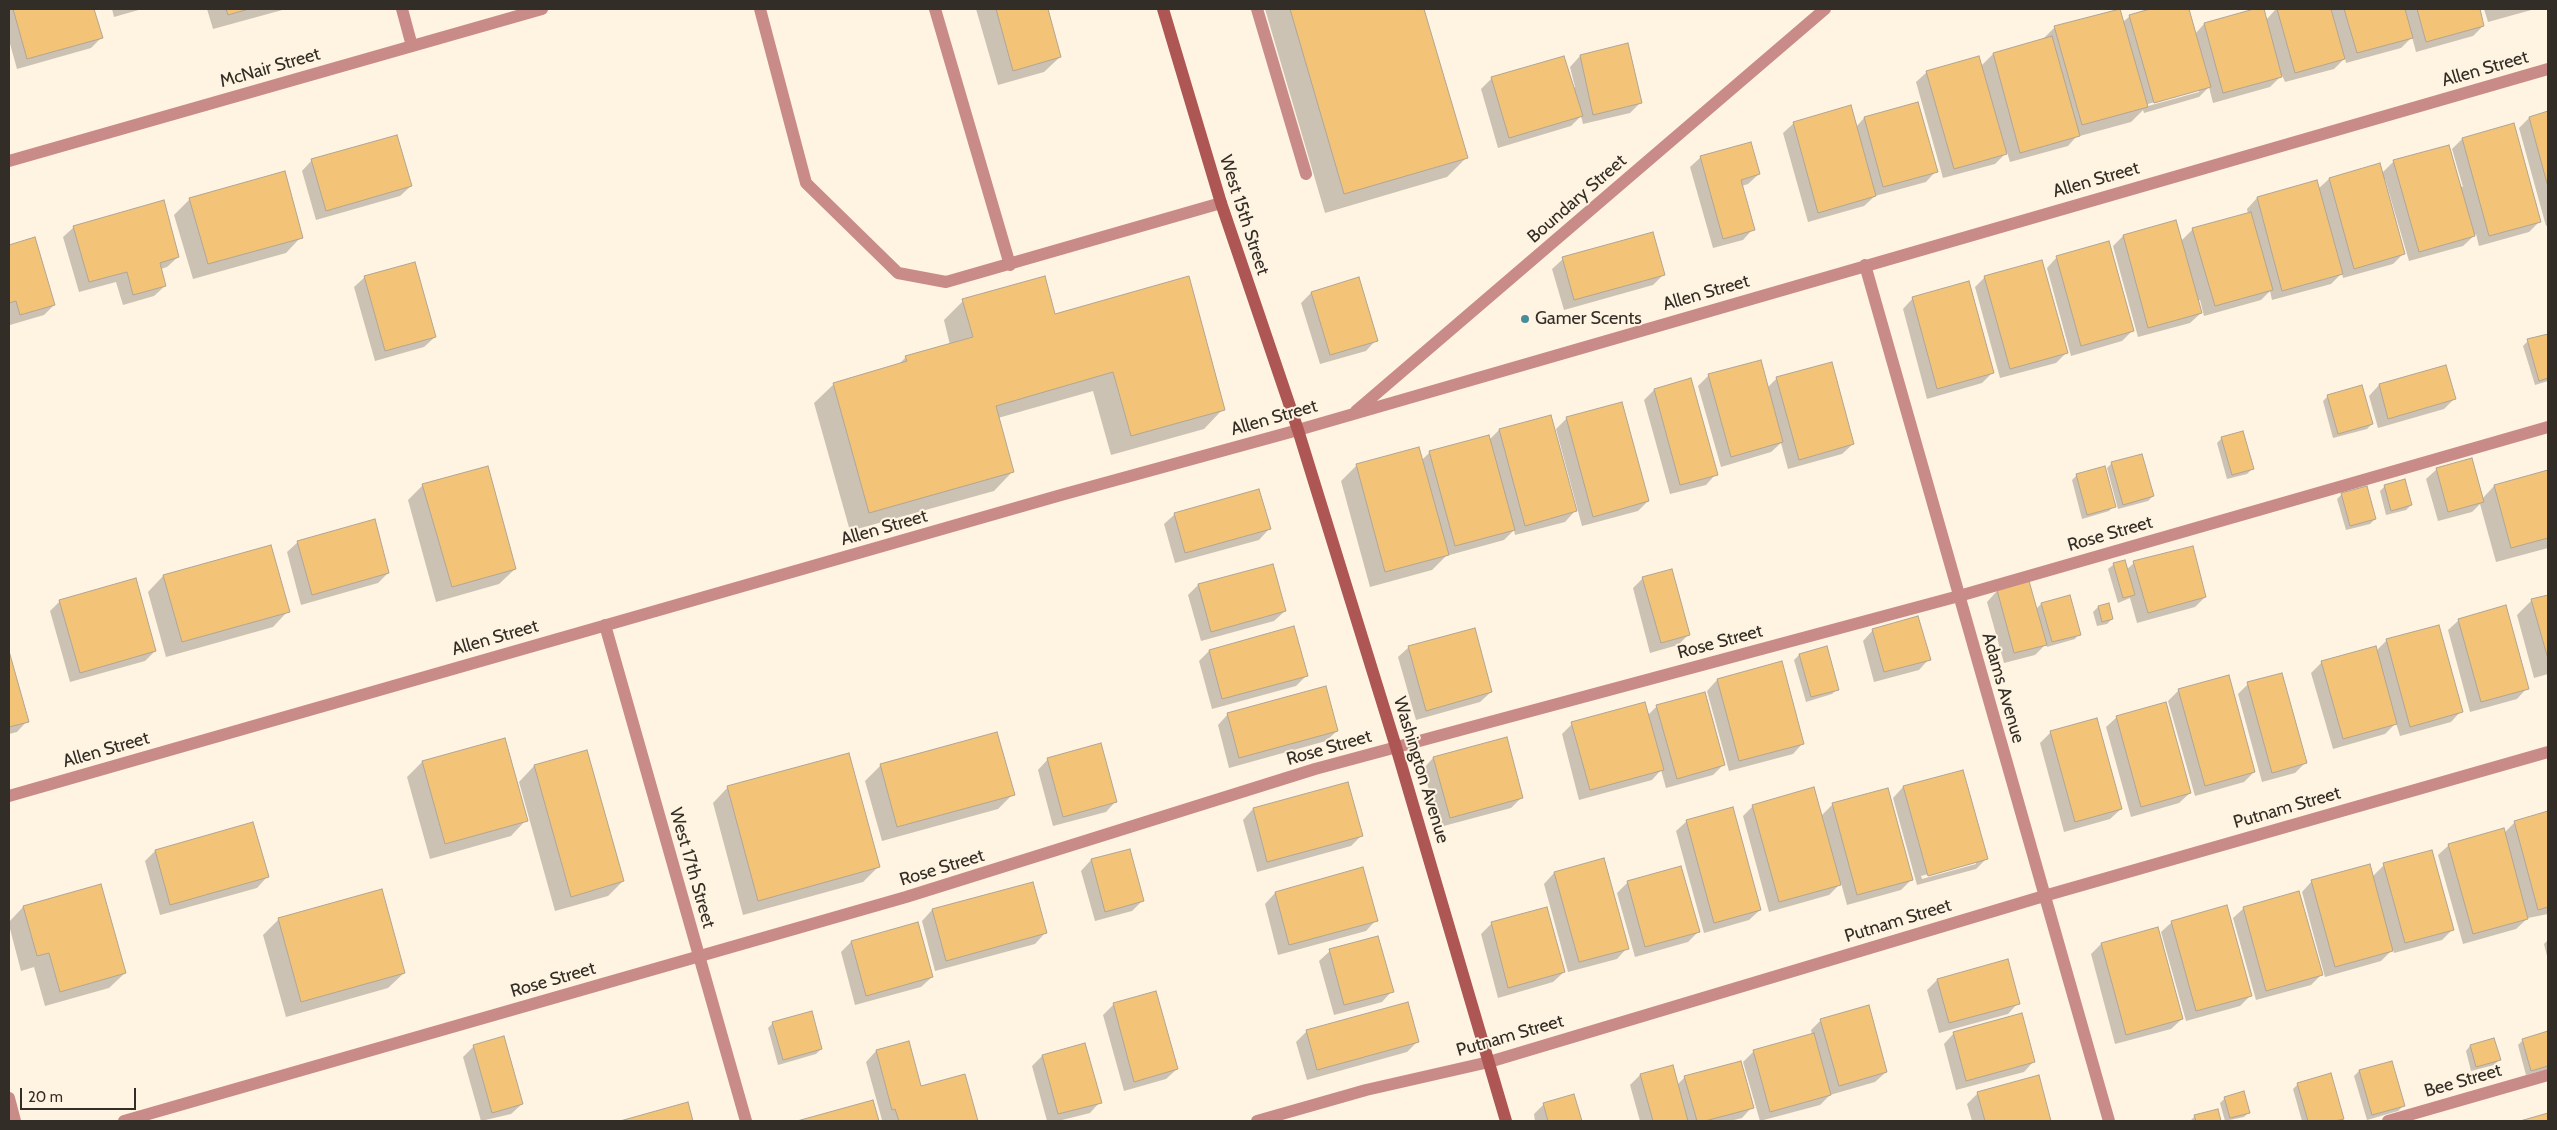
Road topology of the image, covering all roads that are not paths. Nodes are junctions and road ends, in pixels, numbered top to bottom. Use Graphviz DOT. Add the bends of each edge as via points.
graph roads {
  1 [pos="402,9"];
  2 [pos="542,9"];
  3 [pos="760,9"];
  4 [pos="935,9"];
  5 [pos="1163,9"];
  6 [pos="1257,9"];
  7 [pos="1825,9"];
  8 [pos="412,46"];
  9 [pos="2548,69"];
  10 [pos="9,161"];
  11 [pos="1306,174"];
  12 [pos="1221,203"];
  13 [pos="1010,265"];
  14 [pos="1865,265"];
  15 [pos="1351,414"];
  16 [pos="2548,427"];
  17 [pos="1298,430"];
  18 [pos="1959,596"];
  19 [pos="605,625"];
  20 [pos="1396,747"];
  21 [pos="2548,752"];
  22 [pos="9,796"];
  23 [pos="2044,896"];
  24 [pos="699,956"];
  25 [pos="1489,1062"];
  26 [pos="2548,1075"];
  27 [pos="9,1098"];
  28 [pos="16,1121"];
  29 [pos="124,1121"];
  30 [pos="746,1121"];
  31 [pos="1257,1121"];
  32 [pos="1506,1121"];
  33 [pos="2109,1121"];
  34 [pos="2388,1121"];
  1 -- 8 [label="street"];
  2 -- 8 [label="street, McNair Street"];
  3 -- 13 [label="street" via="806,183 898,273 946,282"];
  4 -- 13 [label="street"];
  5 -- 12 [label="main road, West 15th Street"];
  6 -- 11 [label="street"];
  7 -- 15 [label="street, Boundary Street"];
  8 -- 10 [label="street, McNair Street"];
  9 -- 14 [label="street, Allen Street"];
  12 -- 13 [label="street"];
  12 -- 17 [label="main road, West 15th Street"];
  14 -- 15 [label="street, Allen Street"];
  14 -- 18 [label="street, Adams Avenue"];
  15 -- 17 [label="street, Allen Street"];
  16 -- 18 [label="street, Rose Street"];
  17 -- 19 [label="street, Allen Street"];
  17 -- 20 [label="main road, Washington Avenue"];
  18 -- 20 [label="street, Rose Street"];
  18 -- 23 [label="street, Adams Avenue"];
  19 -- 22 [label="street, Allen Street"];
  19 -- 24 [label="street, West 17th Street"];
  20 -- 24 [label="street, Rose Street" via="1315,769 906,897"];
  20 -- 25 [label="main road, Washington Avenue"];
  21 -- 23 [label="street, Putnam Street"];
  23 -- 25 [label="street, Putnam Street"];
  23 -- 33 [label="street, Adams Avenue"];
  24 -- 29 [label="street, Rose Street"];
  24 -- 30 [label="street, West 17th Street"];
  25 -- 31 [label="street, Putnam Street" via="1366,1090"];
  25 -- 32 [label="main road, Washington Avenue"];
  26 -- 34 [label="street, Bee Street"];
  27 -- 28 [label="street"];
}
